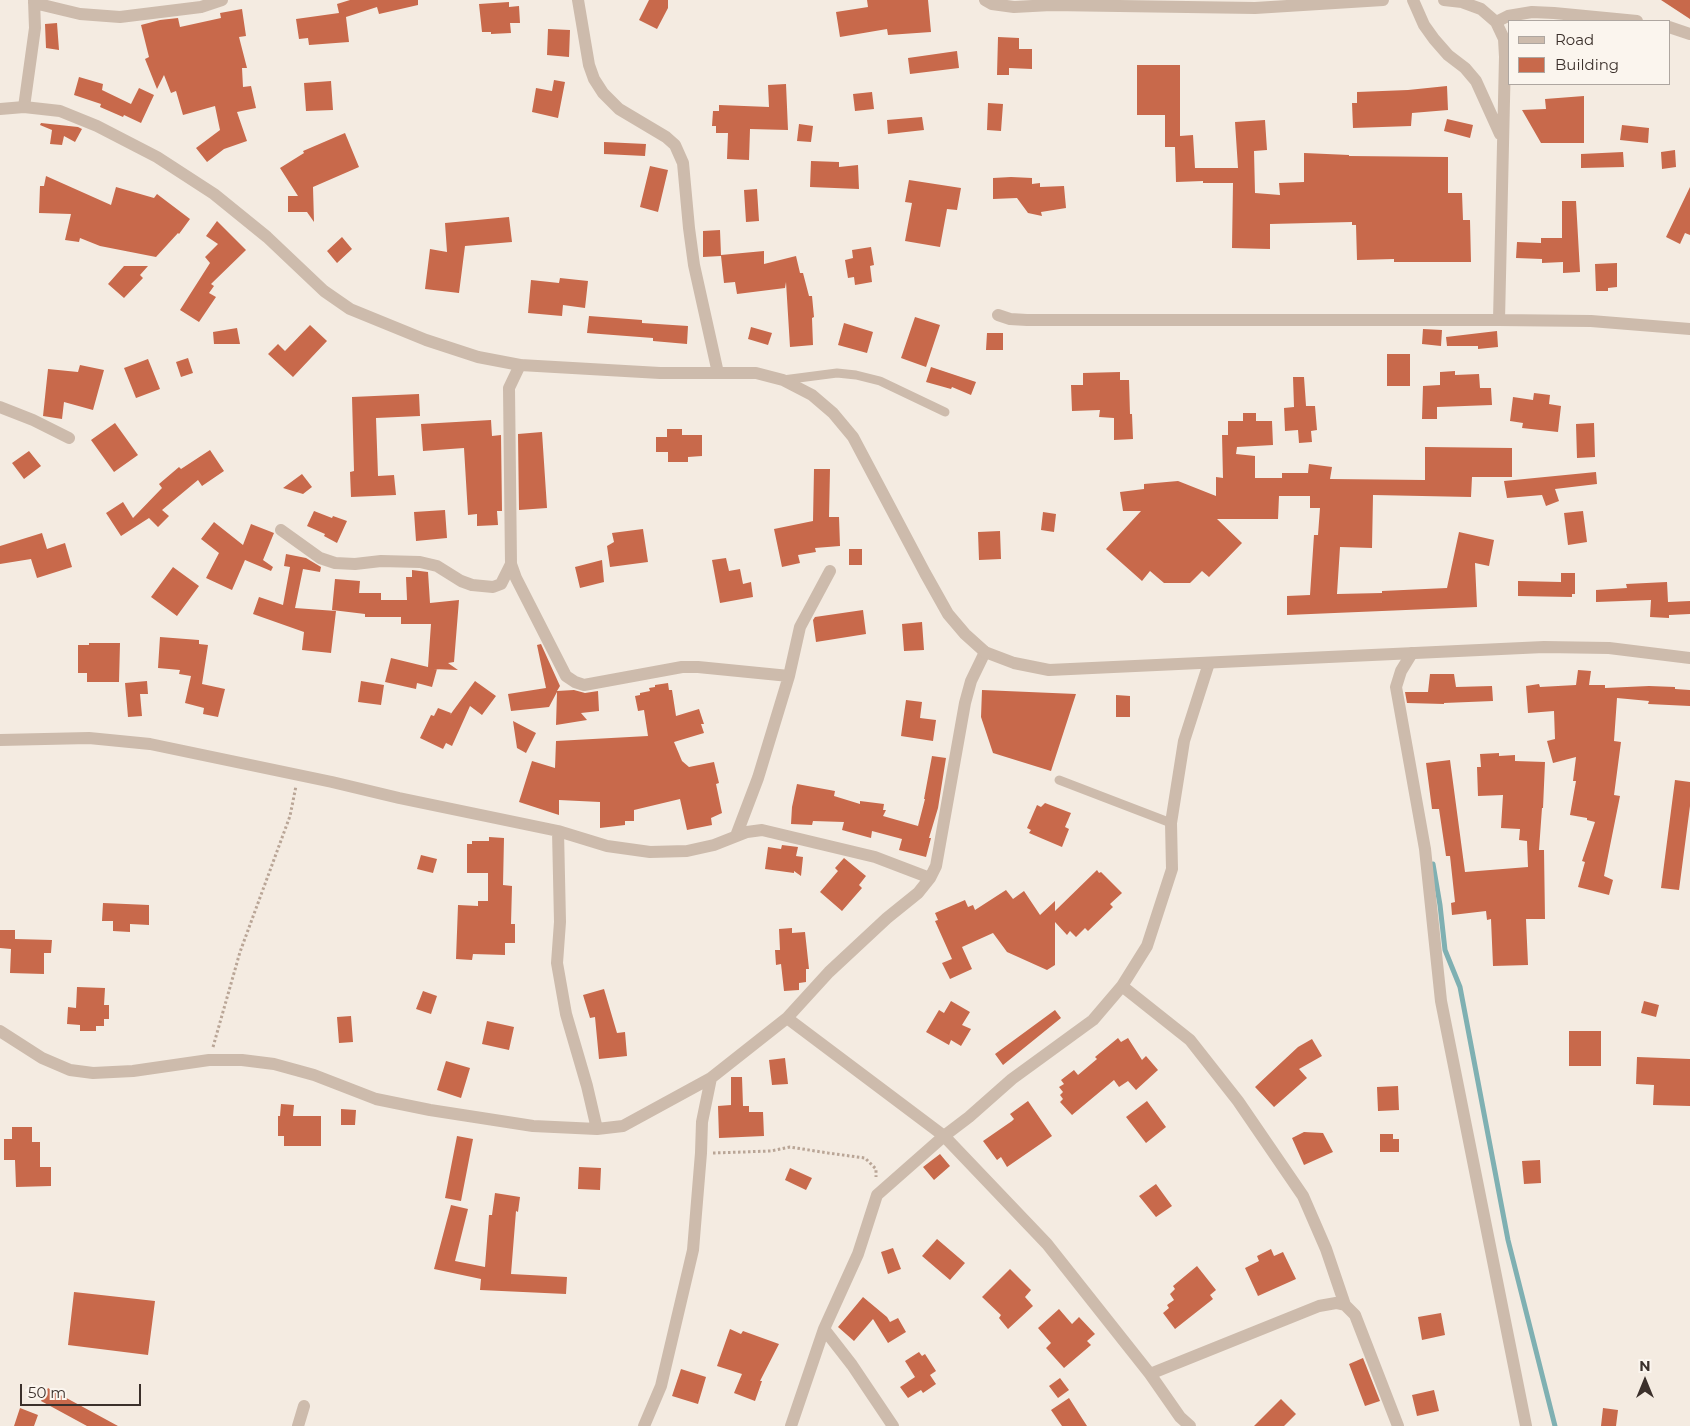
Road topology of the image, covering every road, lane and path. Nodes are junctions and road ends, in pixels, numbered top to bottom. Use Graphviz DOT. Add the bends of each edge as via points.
graph roads {
  1 [pos="222,0"];
  2 [pos="578,0"];
  3 [pos="985,0"];
  4 [pos="1383,0"];
  5 [pos="1413,0"];
  6 [pos="1444,0"];
  7 [pos="34,2"];
  8 [pos="1627,20"];
  9 [pos="1496,22"];
  10 [pos="1670,27"];
  11 [pos="1690,34"];
  12 [pos="24,107"];
  13 [pos="0,109"];
  14 [pos="1503,140"];
  15 [pos="998,314"];
  16 [pos="1499,320"];
  17 [pos="1690,329"];
  18 [pos="520,365"];
  19 [pos="718,373"];
  20 [pos="783,380"];
  21 [pos="0,407"];
  22 [pos="945,412"];
  23 [pos="69,438"];
  24 [pos="281,530"];
  25 [pos="511,564"];
  26 [pos="830,572"];
  27 [pos="985,652"];
  28 [pos="1412,653"];
  29 [pos="1690,658"];
  30 [pos="1209,663"];
  31 [pos="789,676"];
  32 [pos="0,740"];
  33 [pos="298,775"];
  34 [pos="1059,780"];
  35 [pos="1171,823"];
  36 [pos="558,831"];
  37 [pos="736,836"];
  38 [pos="930,878"];
  39 [pos="1122,986"];
  40 [pos="787,1018"];
  41 [pos="0,1031"];
  42 [pos="209,1060"];
  43 [pos="711,1078"];
  44 [pos="597,1129"];
  45 [pos="944,1136"];
  46 [pos="701,1153"];
  47 [pos="877,1195"];
  48 [pos="1344,1305"];
  49 [pos="824,1329"];
  50 [pos="1150,1374"];
  51 [pos="304,1406"];
  52 [pos="298,1426"];
  53 [pos="644,1426"];
  54 [pos="791,1426"];
  55 [pos="893,1426"];
  56 [pos="1190,1426"];
  57 [pos="1398,1426"];
  58 [pos="1526,1426"];
  1 -- 7 [label="street" via="201,8 120,17 80,14"];
  2 -- 19 [label="street" via="589,65 603,92 619,109 666,137 675,145 683,163 694,265"];
  3 -- 4 [label="street" via="1014,7 1255,8"];
  5 -- 14 [label="street" via="1424,26 1434,39 1476,81"];
  6 -- 9 [label="street" via="1481,9"];
  7 -- 12 [label="street" via="34,42"];
  8 -- 9 [label="street" via="1532,12 1508,16"];
  9 -- 14 [label="street" via="1504,40"];
  10 -- 11 [label="street"];
  12 -- 13 [label="street"];
  12 -- 18 [label="street" via="60,111 157,157 214,194 350,309 426,340 478,357"];
  14 -- 16 [label="street"];
  15 -- 16 [label="street" via="1027,320"];
  16 -- 17 [label="street" via="1591,321"];
  18 -- 19 [label="street"];
  18 -- 25 [label="street" via="509,388"];
  19 -- 20 [label="street" via="756,373"];
  20 -- 22 [label="lane" via="837,373 856,375 880,381"];
  20 -- 27 [label="street" via="812,395 853,437 948,614"];
  21 -- 23 [label="street"];
  24 -- 25 [label="street" via="320,558 335,563 420,562 438,566 472,585 493,587 501,584"];
  25 -- 31 [label="street" via="566,676 574,682 584,685 682,667"];
  26 -- 31 [label="street" via="800,627"];
  27 -- 30 [label="street" via="1014,663 1049,670"];
  27 -- 38 [label="street" via="971,681 936,866"];
  28 -- 29 [label="street" via="1609,648"];
  28 -- 30 [label="street"];
  28 -- 58 [label="street" via="1400,671 1396,686 1425,850 1442,1001"];
  30 -- 35 [label="street" via="1184,741"];
  31 -- 37 [label="street" via="758,778"];
  32 -- 33 [label="street" via="89,738 150,744"];
  33 -- 36 [label="street"];
  33 -- 42 [label="path" via="290,816 240,952"];
  34 -- 35 [label="lane"];
  35 -- 39 [label="street" via="1172,869 1147,946"];
  36 -- 37 [label="street" via="607,846 650,852 714,845"];
  36 -- 44 [label="street" via="560,922 557,963 566,1014"];
  37 -- 38 [label="street" via="762,830 875,857"];
  38 -- 40 [label="street" via="918,893 829,972"];
  39 -- 45 [label="street" via="1092,1020 1012,1079"];
  39 -- 48 [label="street" via="1190,1040 1238,1100 1302,1196 1326,1250"];
  40 -- 43 [label="street"];
  40 -- 45 [label="street"];
  41 -- 42 [label="street" via="42,1058 70,1070 93,1073 133,1071"];
  42 -- 44 [label="street" via="274,1064 314,1075 376,1100 430,1110 533,1126"];
  43 -- 44 [label="street" via="623,1126"];
  43 -- 46 [label="street" via="702,1122"];
  45 -- 47 [label="street"];
  45 -- 50 [label="street" via="1047,1244"];
  46 -- 47 [label="path" via="771,1152 790,1147 865,1158 876,1169"];
  46 -- 53 [label="street" via="693,1250 661,1386"];
  47 -- 49 [label="street" via="858,1254"];
  48 -- 50 [label="street" via="1319,1306"];
  48 -- 57 [label="street" via="1355,1315"];
  49 -- 54 [label="street"];
  49 -- 55 [label="street"];
  50 -- 56 [label="street"];
  51 -- 52 [label="street"];
}
